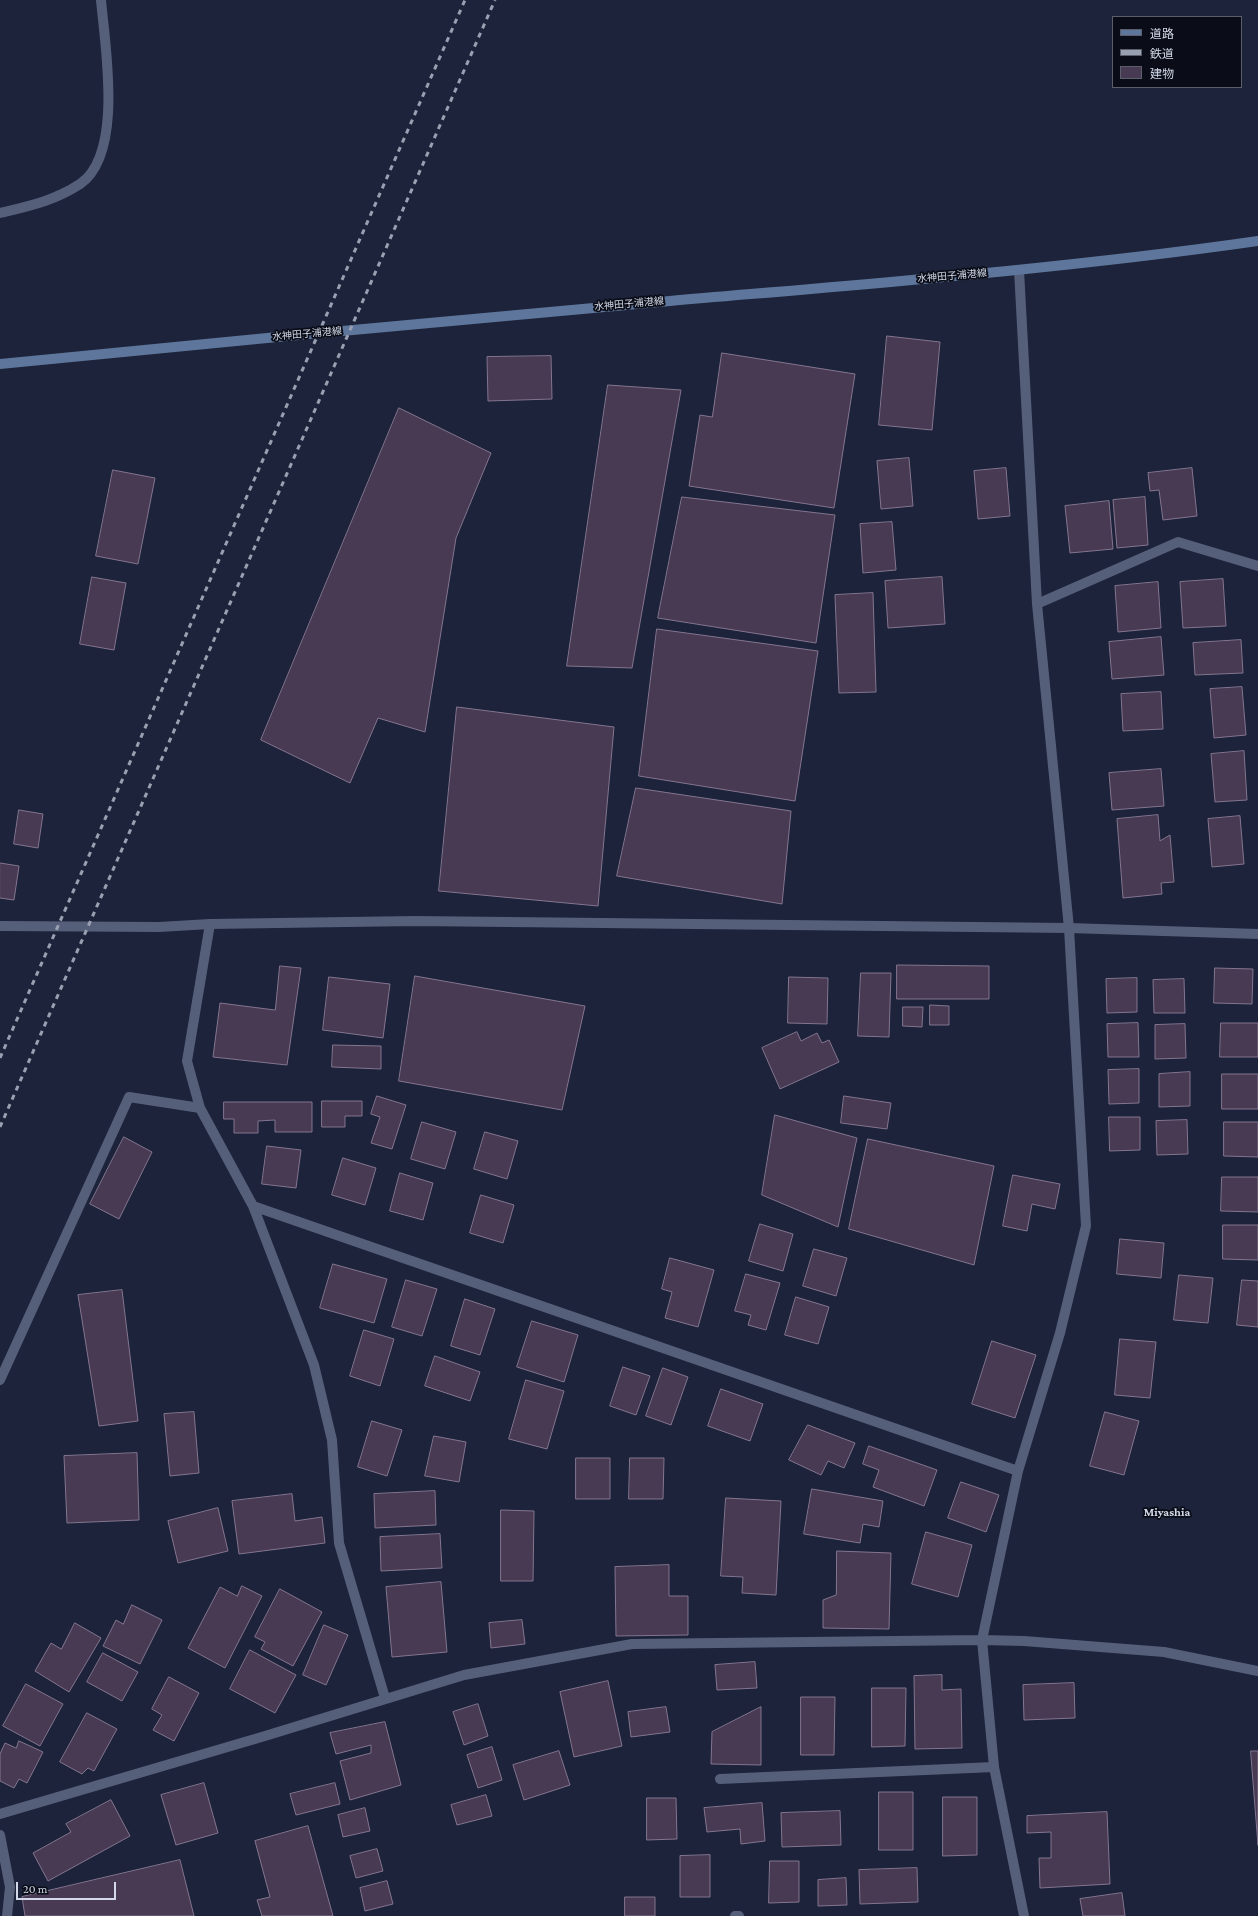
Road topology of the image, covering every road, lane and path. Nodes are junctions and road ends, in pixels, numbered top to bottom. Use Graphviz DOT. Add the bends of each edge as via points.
graph roads {
  1 [pos="101,0"];
  2 [pos="0,213"];
  3 [pos="1258,241"];
  4 [pos="1019,270"];
  5 [pos="0,364"];
  6 [pos="1258,566"];
  7 [pos="1037,604"];
  8 [pos="210,924"];
  9 [pos="0,926"];
  10 [pos="1070,928"];
  11 [pos="1258,934"];
  12 [pos="200,1108"];
  13 [pos="253,1206"];
  14 [pos="0,1380"];
  15 [pos="1018,1471"];
  16 [pos="982,1640"];
  17 [pos="1258,1671"];
  18 [pos="385,1698"];
  19 [pos="994,1767"];
  20 [pos="720,1779"];
  21 [pos="0,1814"];
  22 [pos="0,1835"];
  23 [pos="7,1916"];
  24 [pos="735,1916"];
  25 [pos="739,1916"];
  26 [pos="1024,1916"];
  1 -- 2 [label="street" via="110,97 107,129 97,164 81,183 51,200"];
  3 -- 4 [label="main road, 水神田子浦港線"];
  4 -- 5 [label="main road, 水神田子浦港線" via="582,308"];
  4 -- 7 [label="street"];
  6 -- 7 [label="street" via="1178,542"];
  7 -- 10 [label="street"];
  8 -- 9 [label="street" via="159,927"];
  8 -- 10 [label="street" via="415,921"];
  8 -- 12 [label="street" via="187,1061"];
  10 -- 11 [label="street"];
  10 -- 15 [label="street" via="1086,1226 1060,1333"];
  12 -- 13 [label="street"];
  12 -- 14 [label="street" via="129,1097"];
  13 -- 15 [label="street"];
  13 -- 18 [label="street" via="314,1365 332,1440 339,1543"];
  15 -- 16 [label="street"];
  16 -- 17 [label="street" via="1164,1652"];
  16 -- 18 [label="street" via="632,1644 464,1675"];
  16 -- 19 [label="street"];
  18 -- 21 [label="street"];
  19 -- 20 [label="street"];
  19 -- 26 [label="street"];
  22 -- 23 [label="street" via="10,1887"];
  24 -- 25 [label="street"];
}
